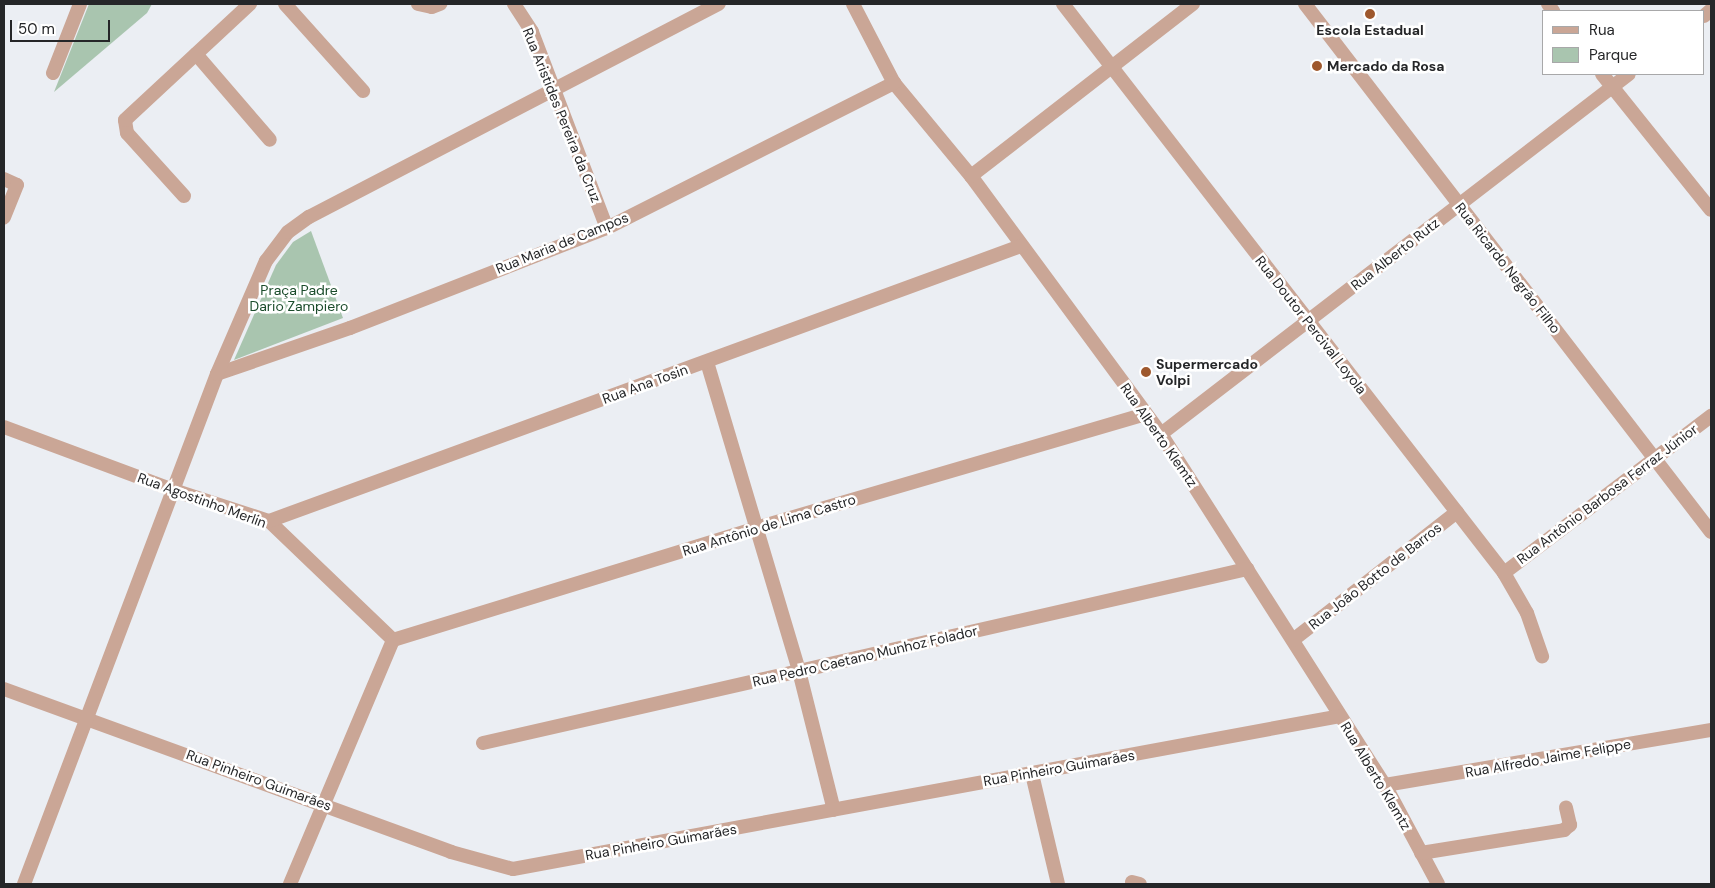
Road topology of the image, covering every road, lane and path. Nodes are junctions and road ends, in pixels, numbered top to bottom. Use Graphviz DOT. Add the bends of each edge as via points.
graph roads {
  1 [pos="80,4"];
  2 [pos="250,4"];
  3 [pos="286,4"];
  4 [pos="418,4"];
  5 [pos="440,4"];
  6 [pos="514,4"];
  7 [pos="719,4"];
  8 [pos="853,4"];
  9 [pos="1063,4"];
  10 [pos="1192,4"];
  11 [pos="1305,4"];
  12 [pos="196,54"];
  13 [pos="1111,67"];
  14 [pos="53,73"];
  15 [pos="1603,75"];
  16 [pos="1628,75"];
  17 [pos="894,83"];
  18 [pos="1612,87"];
  19 [pos="554,89"];
  20 [pos="363,91"];
  21 [pos="270,140"];
  22 [pos="971,176"];
  23 [pos="10,182"];
  24 [pos="184,196"];
  25 [pos="1460,204"];
  26 [pos="1711,210"];
  27 [pos="4,218"];
  28 [pos="607,228"];
  29 [pos="1021,246"];
  30 [pos="1308,321"];
  31 [pos="707,362"];
  32 [pos="216,374"];
  33 [pos="1146,414"];
  34 [pos="1711,416"];
  35 [pos="4,427"];
  36 [pos="1161,434"];
  37 [pos="1654,458"];
  38 [pos="173,490"];
  39 [pos="1457,512"];
  40 [pos="269,521"];
  41 [pos="756,528"];
  42 [pos="1711,532"];
  43 [pos="1248,569"];
  44 [pos="1504,573"];
  45 [pos="393,640"];
  46 [pos="1293,640"];
  47 [pos="1542,656"];
  48 [pos="799,671"];
  49 [pos="4,689"];
  50 [pos="1340,716"];
  51 [pos="87,718"];
  52 [pos="1711,730"];
  53 [pos="483,743"];
  54 [pos="1032,774"];
  55 [pos="1385,786"];
  56 [pos="323,803"];
  57 [pos="1566,806"];
  58 [pos="834,810"];
  59 [pos="1421,853"];
  60 [pos="24,884"];
  61 [pos="290,884"];
  62 [pos="1058,884"];
  63 [pos="1438,884"];
  1 -- 14 [label="street"];
  2 -- 12 [label="street"];
  3 -- 20 [label="street"];
  4 -- 5 [label="street" via="432,7"];
  6 -- 19 [label="street, Rua Aristides Pereira da Cruz" via="532,32"];
  7 -- 19 [label="street"];
  8 -- 17 [label="street, Rua Alberto Klemtz"];
  9 -- 13 [label="street, Rua Doutor Percival Loyola"];
  10 -- 13 [label="street"];
  11 -- 25 [label="street, Rua Ricardo Negrão Filho"];
  12 -- 21 [label="street"];
  12 -- 24 [label="street" via="125,120 127,133"];
  13 -- 22 [label="street"];
  13 -- 30 [label="street, Rua Doutor Percival Loyola"];
  15 -- 18 [label="street"];
  16 -- 18 [label="street, Rua Alberto Rutz"];
  17 -- 22 [label="street, Rua Alberto Klemtz"];
  17 -- 28 [label="street, Rua Maria de Campos"];
  18 -- 25 [label="street, Rua Alberto Rutz"];
  18 -- 26 [label="street"];
  19 -- 28 [label="street, Rua Aristides Pereira da Cruz"];
  19 -- 32 [label="street" via="309,217 288,232 266,260"];
  22 -- 29 [label="street, Rua Alberto Klemtz"];
  23 -- 27 [label="street"];
  25 -- 30 [label="street, Rua Alberto Rutz"];
  25 -- 37 [label="street, Rua Ricardo Negrão Filho"];
  28 -- 32 [label="street, Rua Maria de Campos" via="350,328"];
  29 -- 31 [label="street, Rua Ana Tosin"];
  29 -- 33 [label="street, Rua Alberto Klemtz"];
  30 -- 36 [label="street, Rua Alberto Rutz"];
  30 -- 39 [label="street, Rua Doutor Percival Loyola"];
  31 -- 40 [label="street, Rua Ana Tosin"];
  31 -- 41 [label="street"];
  32 -- 38 [label="street"];
  33 -- 36 [label="street, Rua Alberto Klemtz"];
  33 -- 41 [label="street, Rua Antônio de Lima Castro"];
  34 -- 37 [label="street, Rua Antônio Barbosa Ferraz Júnior"];
  35 -- 38 [label="street, Rua Agostinho Merlin"];
  36 -- 43 [label="street, Rua Alberto Klemtz"];
  37 -- 42 [label="street, Rua Ricardo Negrão Filho"];
  37 -- 44 [label="street, Rua Antônio Barbosa Ferraz Júnior"];
  38 -- 40 [label="street, Rua Agostinho Merlin"];
  38 -- 51 [label="street"];
  39 -- 44 [label="street, Rua Doutor Percival Loyola"];
  39 -- 46 [label="street, Rua João Botto de Barros"];
  40 -- 45 [label="street, Rua Agostinho Merlin"];
  41 -- 45 [label="street, Rua Antônio de Lima Castro"];
  41 -- 48 [label="street"];
  43 -- 46 [label="street, Rua Alberto Klemtz"];
  43 -- 48 [label="street, Rua Pedro Caetano Munhoz Folador"];
  44 -- 47 [label="street, Rua Doutor Percival Loyola" via="1527,612"];
  45 -- 56 [label="street"];
  46 -- 50 [label="street, Rua Alberto Klemtz"];
  48 -- 53 [label="street, Rua Pedro Caetano Munhoz Folador"];
  48 -- 58 [label="street"];
  49 -- 51 [label="street, Rua Pinheiro Guimarães"];
  50 -- 54 [label="street, Rua Pinheiro Guimarães"];
  50 -- 55 [label="street, Rua Alberto Klemtz"];
  51 -- 56 [label="street, Rua Pinheiro Guimarães"];
  51 -- 60 [label="street"];
  52 -- 55 [label="street, Rua Alfredo Jaime Felippe"];
  54 -- 58 [label="street, Rua Pinheiro Guimarães"];
  54 -- 62 [label="street"];
  55 -- 59 [label="street, Rua Alberto Klemtz"];
  56 -- 58 [label="street, Rua Pinheiro Guimarães" via="451,852 513,869"];
  56 -- 61 [label="street"];
  57 -- 59 [label="street" via="1570,825 1564,830"];
  59 -- 63 [label="street, Rua Alberto Klemtz"];
}
